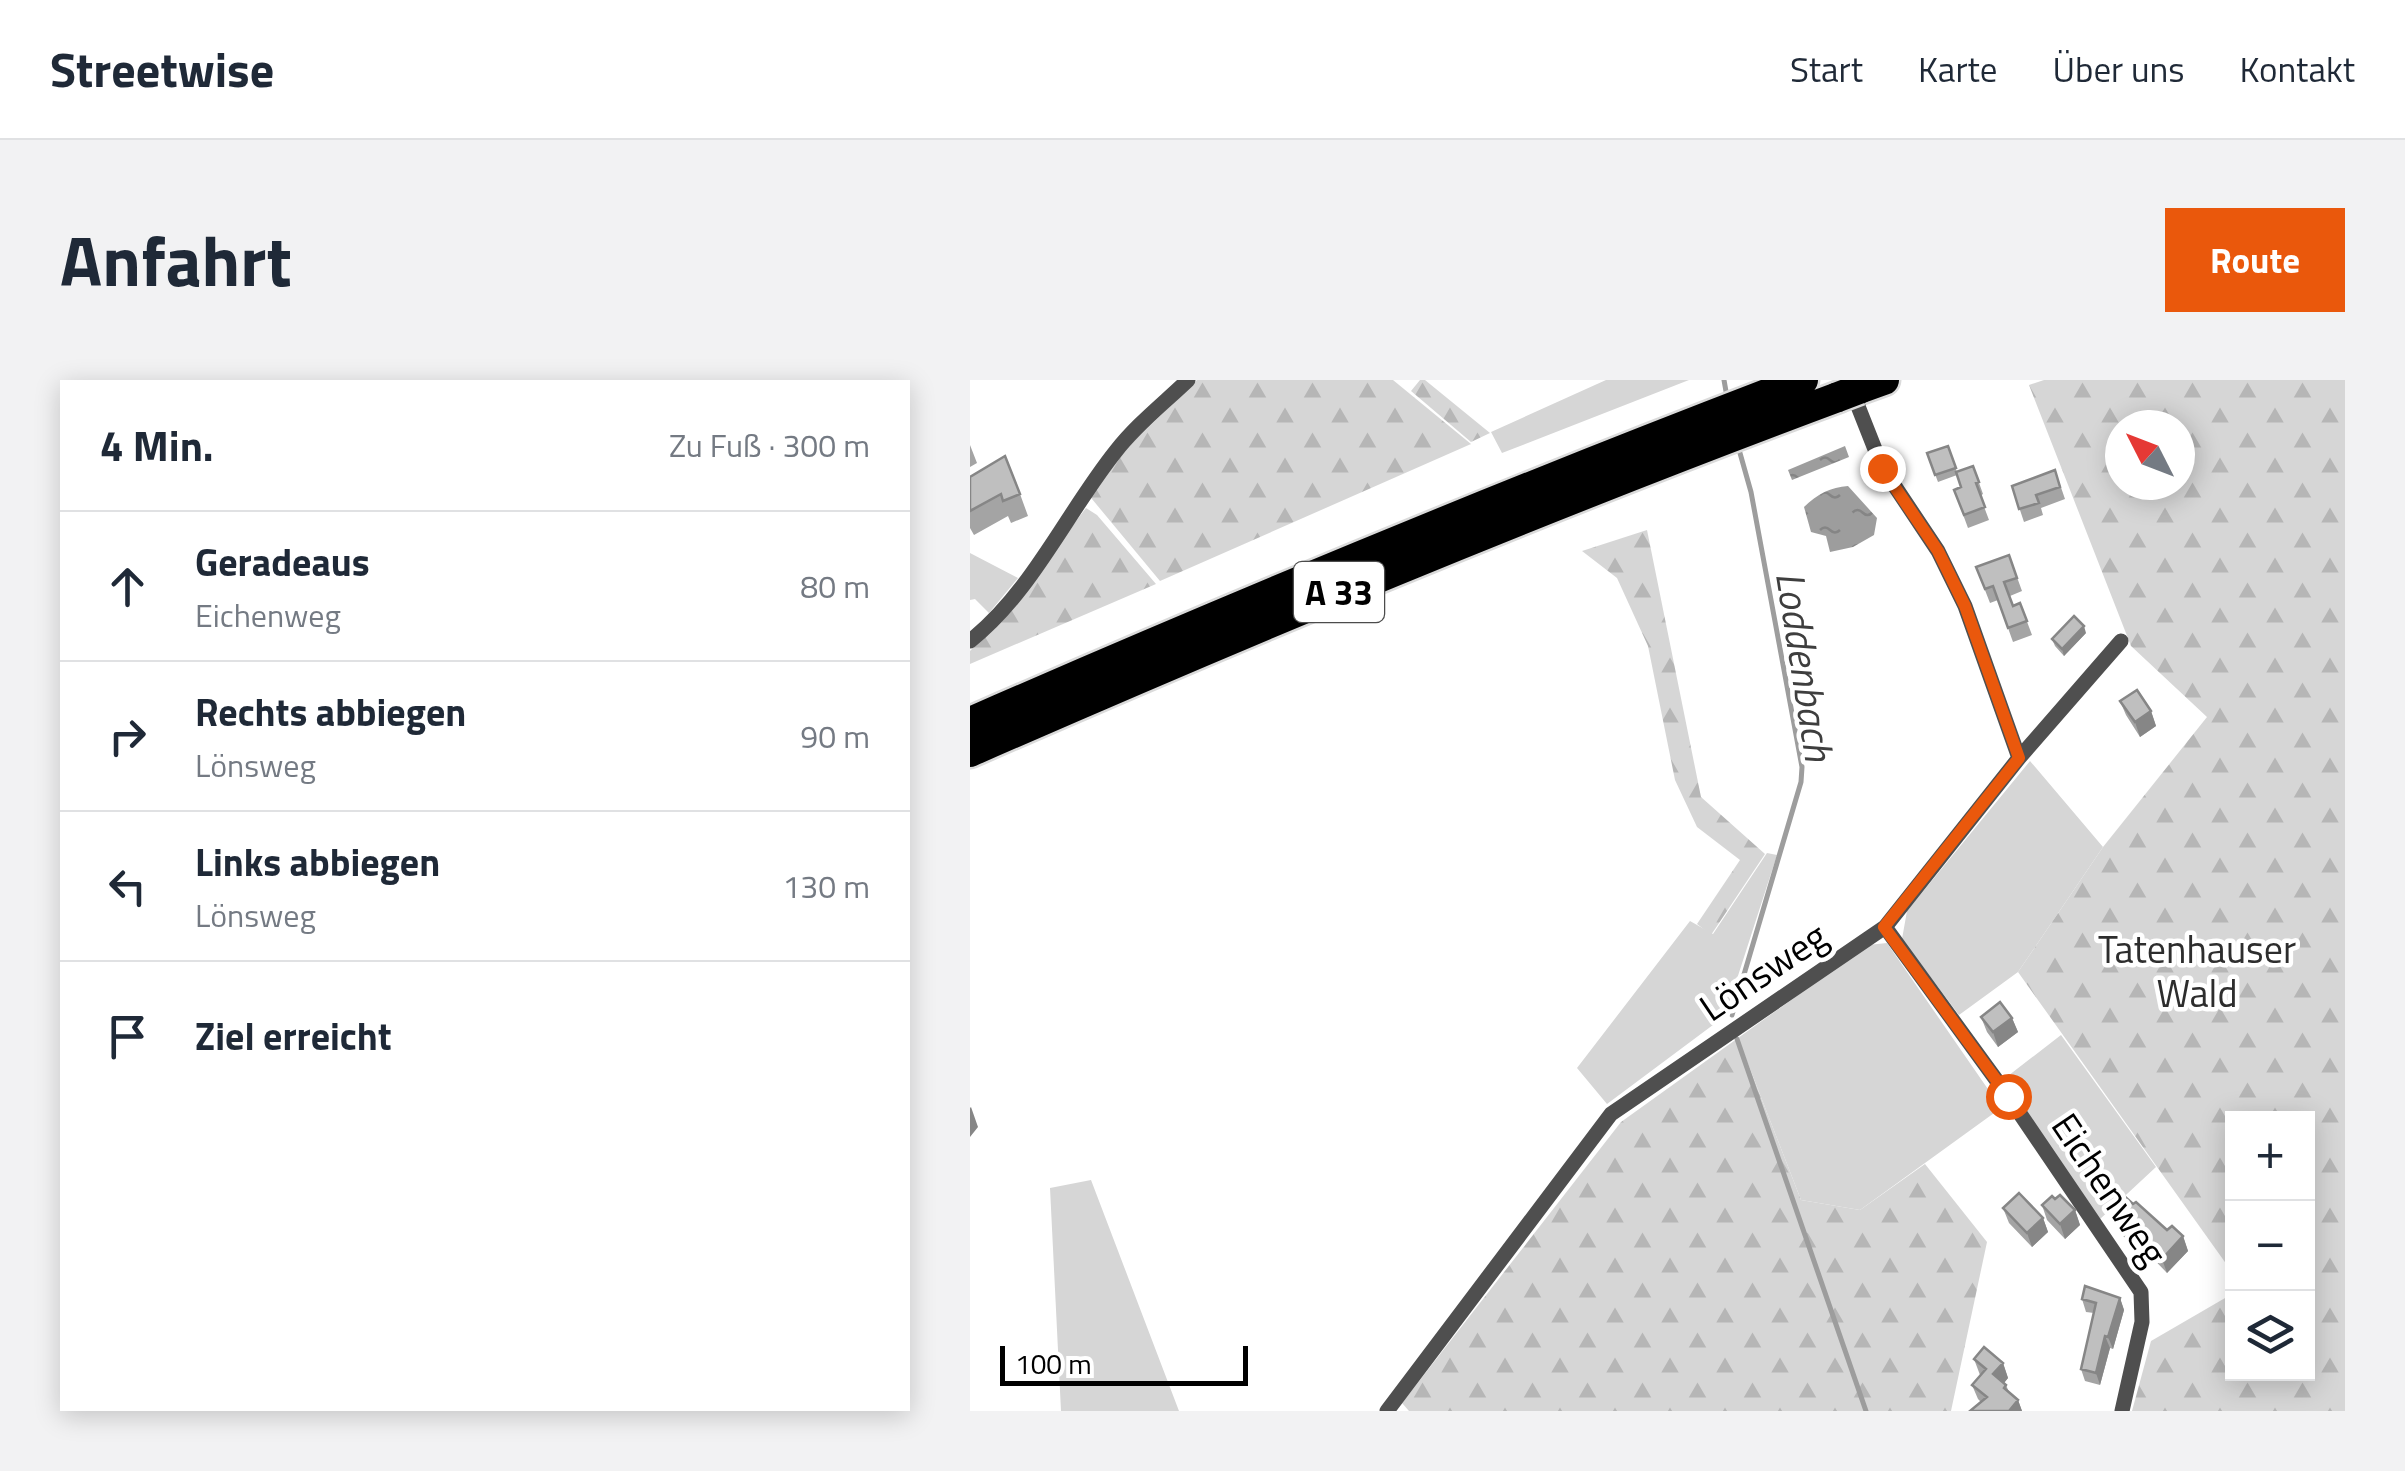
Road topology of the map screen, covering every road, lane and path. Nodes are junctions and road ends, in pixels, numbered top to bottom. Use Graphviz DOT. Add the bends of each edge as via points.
graph roads {
  1 [pos="1188,380"];
  2 [pos="1803,380"];
  3 [pos="1858,386"];
  4 [pos="1751,414"];
  5 [pos="1710,430"];
  6 [pos="970,641"];
  7 [pos="2122,641"];
  8 [pos="970,722"];
  9 [pos="970,752"];
  10 [pos="2019,758"];
  11 [pos="1884,927"];
  12 [pos="1387,1411"];
  13 [pos="2122,1411"];
  1 -- 6 [label="street" via="1118,448 1031,572"];
  2 -- 4 [label="highway, A 33"];
  3 -- 4 [label="highway, A 33"];
  3 -- 10 [label="street" via="1882,468 1938,551 1965,606"];
  4 -- 5 [label="highway, A 33"];
  5 -- 8 [label="highway, A 33" via="1276,588"];
  5 -- 9 [label="highway, A 33"];
  7 -- 10 [label="street, Lönsweg"];
  10 -- 11 [label="street, Lönsweg"];
  11 -- 12 [label="street, Lönsweg" via="1611,1114"];
  11 -- 13 [label="street, Eichenweg" via="2141,1292 2142,1322"];
}
